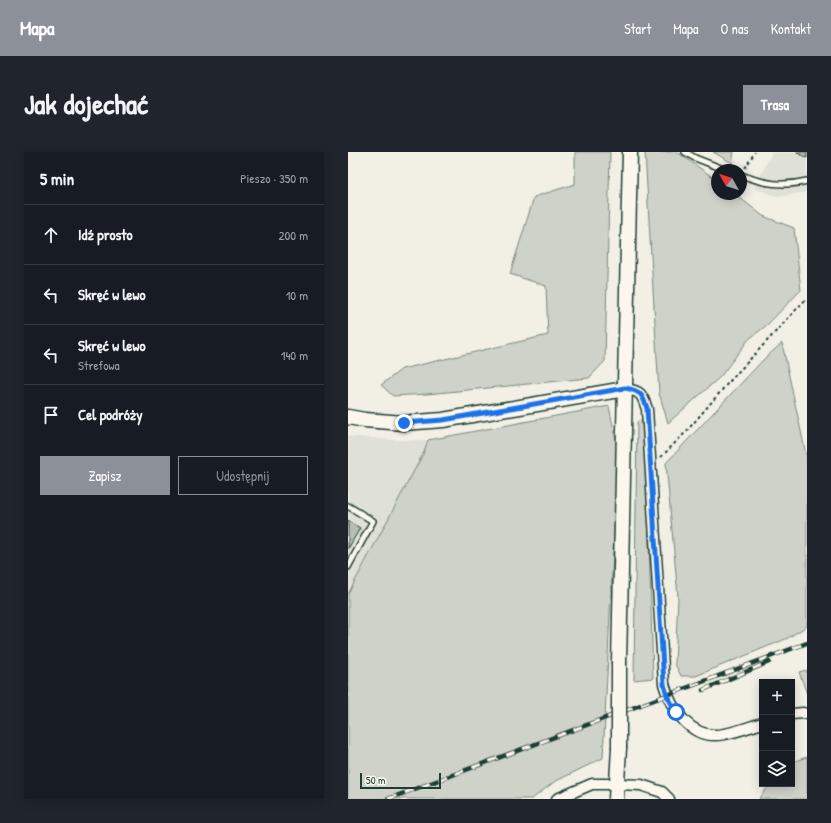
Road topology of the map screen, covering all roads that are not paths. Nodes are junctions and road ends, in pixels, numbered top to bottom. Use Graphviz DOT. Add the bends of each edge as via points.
graph roads {
  1 [pos="630,152"];
  2 [pos="685,152"];
  3 [pos="711,164"];
  4 [pos="747,177"];
  5 [pos="807,181"];
  6 [pos="625,388"];
  7 [pos="348,417"];
  8 [pos="348,506"];
  9 [pos="348,567"];
  10 [pos="795,713"];
  11 [pos="807,714"];
  12 [pos="759,724"];
  13 [pos="617,784"];
  14 [pos="557,799"];
  15 [pos="616,799"];
  16 [pos="669,799"];
  1 -- 6 [label="main road"];
  2 -- 3 [label="lane"];
  4 -- 5 [label="lane" via="777,185"];
  6 -- 7 [label="main road" via="443,420 404,423"];
  6 -- 12 [label="street" via="637,390 647,408 664,684 667,695 684,721 704,734 722,735"];
  6 -- 13 [label="main road, bridge"];
  8 -- 9 [label="lane" via="374,521"];
  10 -- 11 [label="street"];
  13 -- 14 [label="street" via="592,784"];
  13 -- 15 [label="main road"];
  13 -- 16 [label="street" via="641,785 662,792"];
}
